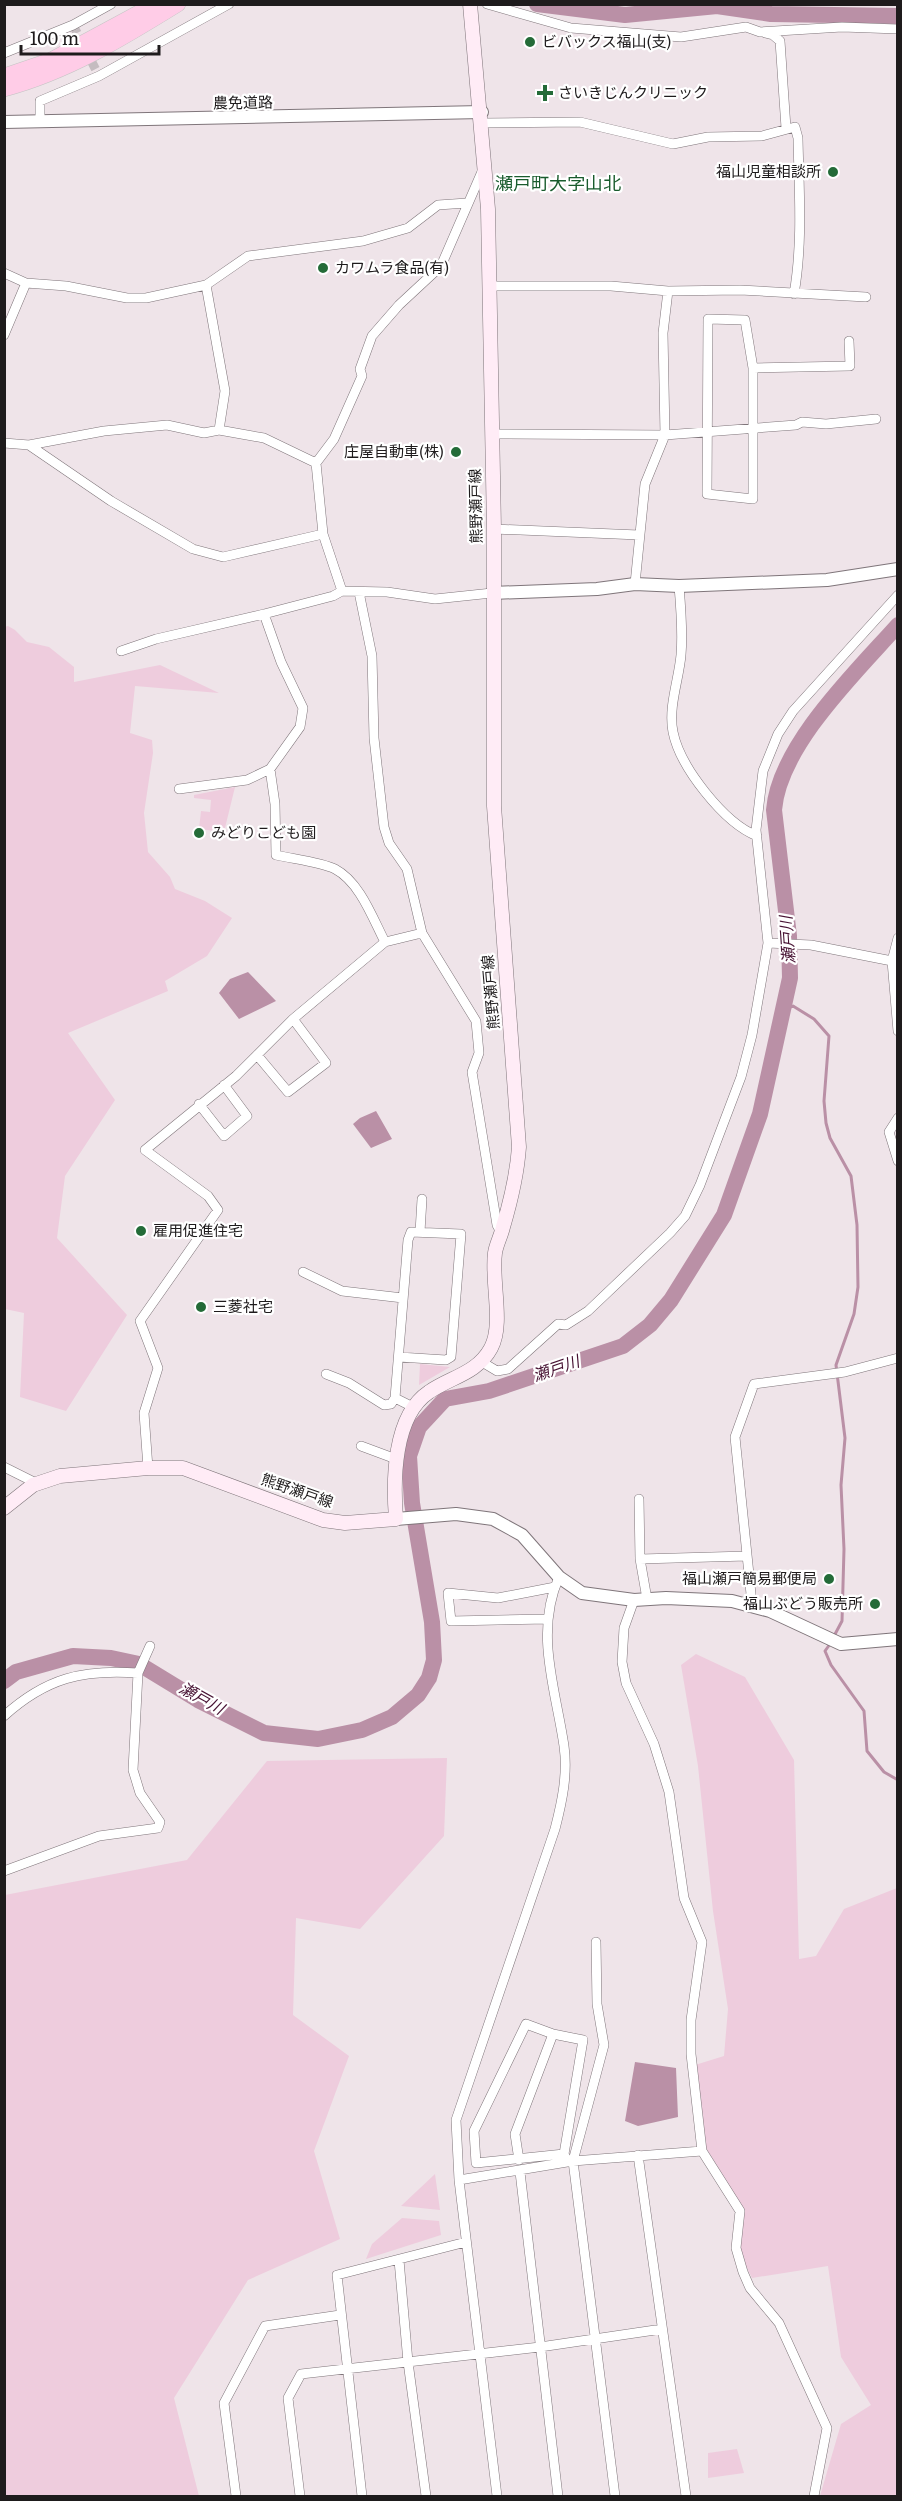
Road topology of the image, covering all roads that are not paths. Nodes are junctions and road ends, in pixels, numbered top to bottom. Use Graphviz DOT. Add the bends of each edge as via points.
graph roads {
  1 [pos="111,4"];
  2 [pos="155,4"];
  3 [pos="178,4"];
  4 [pos="229,4"];
  5 [pos="470,4"];
  6 [pos="487,4"];
  7 [pos="746,27"];
  8 [pos="897,29"];
  9 [pos="4,53"];
  10 [pos="4,76"];
  11 [pos="4,89"];
  12 [pos="482,118"];
  13 [pos="40,120"];
  14 [pos="4,122"];
  15 [pos="786,128"];
  16 [pos="484,167"];
  17 [pos="468,203"];
  18 [pos="4,273"];
  19 [pos="26,283"];
  20 [pos="206,285"];
  21 [pos="490,286"];
  22 [pos="668,291"];
  23 [pos="794,294"];
  24 [pos="866,297"];
  25 [pos="4,335"];
  26 [pos="849,341"];
  27 [pos="753,368"];
  28 [pos="876,419"];
  29 [pos="754,427"];
  30 [pos="219,430"];
  31 [pos="708,432"];
  32 [pos="491,434"];
  33 [pos="665,435"];
  34 [pos="4,443"];
  35 [pos="29,445"];
  36 [pos="316,463"];
  37 [pos="494,529"];
  38 [pos="322,534"];
  39 [pos="639,535"];
  40 [pos="897,569"];
  41 [pos="635,584"];
  42 [pos="679,586"];
  43 [pos="342,591"];
  44 [pos="359,592"];
  45 [pos="492,593"];
  46 [pos="897,594"];
  47 [pos="264,614"];
  48 [pos="121,651"];
  49 [pos="270,769"];
  50 [pos="179,789"];
  51 [pos="757,836"];
  52 [pos="422,933"];
  53 [pos="897,938"];
  54 [pos="385,942"];
  55 [pos="770,943"];
  56 [pos="892,961"];
  57 [pos="292,1019"];
  58 [pos="897,1031"];
  59 [pos="257,1055"];
  60 [pos="224,1085"];
  61 [pos="198,1104"];
  62 [pos="897,1118"];
  63 [pos="897,1161"];
  64 [pos="422,1199"];
  65 [pos="420,1232"];
  66 [pos="502,1234"];
  67 [pos="303,1272"];
  68 [pos="403,1298"];
  69 [pos="399,1357"];
  70 [pos="897,1358"];
  71 [pos="482,1362"];
  72 [pos="326,1374"];
  73 [pos="395,1398"];
  74 [pos="413,1407"];
  75 [pos="361,1446"];
  76 [pos="396,1459"];
  77 [pos="4,1467"];
  78 [pos="148,1468"];
  79 [pos="33,1485"];
  80 [pos="639,1498"];
  81 [pos="4,1508"];
  82 [pos="400,1519"];
  83 [pos="747,1556"];
  84 [pos="640,1559"];
  85 [pos="557,1582"];
  86 [pos="647,1599"];
  87 [pos="633,1600"];
  88 [pos="747,1604"];
  89 [pos="548,1619"];
  90 [pos="897,1639"];
  91 [pos="150,1646"];
  92 [pos="139,1670"];
  93 [pos="4,1716"];
  94 [pos="4,1871"];
  95 [pos="596,1942"];
  96 [pos="553,2034"];
  97 [pos="702,2151"];
  98 [pos="638,2155"];
  99 [pos="569,2159"];
  100 [pos="519,2160"];
  101 [pos="520,2172"];
  102 [pos="459,2180"];
  103 [pos="466,2242"];
  104 [pos="399,2260"];
  105 [pos="340,2314"];
  106 [pos="662,2329"];
  107 [pos="595,2338"];
  108 [pos="540,2347"];
  109 [pos="479,2353"];
  110 [pos="408,2362"];
  111 [pos="347,2368"];
  112 [pos="236,2496"];
  113 [pos="300,2496"];
  114 [pos="362,2496"];
  115 [pos="426,2496"];
  116 [pos="497,2496"];
  117 [pos="558,2496"];
  118 [pos="615,2496"];
  119 [pos="686,2496"];
  120 [pos="814,2496"];
  1 -- 9 [label="street" via="73,25"];
  2 -- 10 [label="highway" via="51,60"];
  3 -- 11 [label="highway" via="68,66"];
  4 -- 13 [label="street" via="99,75 40,101"];
  5 -- 12 [label="main road, 熊野瀬戸線"];
  6 -- 7 [label="street" via="571,28 681,37"];
  7 -- 8 [label="street" via="760,32 842,27"];
  7 -- 15 [label="street" via="780,41"];
  12 -- 13 [label="street, 農免道路"];
  12 -- 15 [label="street" via="580,122 673,144 708,137 762,135"];
  12 -- 16 [label="main road, 熊野瀬戸線"];
  13 -- 14 [label="street, 農免道路"];
  15 -- 23 [label="street" via="795,127 798,138 799,262"];
  16 -- 17 [label="street"];
  16 -- 21 [label="main road, 熊野瀬戸線"];
  17 -- 20 [label="street" via="438,206 408,228 363,241 248,256"];
  17 -- 36 [label="street" via="441,266 372,336 360,369 362,376 334,439"];
  18 -- 19 [label="street"];
  19 -- 20 [label="street" via="127,298 146,298"];
  19 -- 25 [label="street"];
  20 -- 30 [label="street" via="225,390"];
  21 -- 22 [label="street" via="610,286"];
  21 -- 32 [label="main road, 熊野瀬戸線"];
  22 -- 23 [label="street"];
  22 -- 33 [label="street" via="663,333"];
  23 -- 24 [label="street"];
  26 -- 27 [label="street" via="850,366"];
  27 -- 29 [label="street"];
  27 -- 31 [label="street" via="745,320 708,319"];
  28 -- 29 [label="street"];
  29 -- 31 [label="street"];
  29 -- 31 [label="street" via="753,499 707,494"];
  30 -- 35 [label="street" via="204,433 167,425 104,431"];
  30 -- 36 [label="street" via="264,438"];
  31 -- 33 [label="street"];
  32 -- 33 [label="street"];
  32 -- 37 [label="main road, 熊野瀬戸線"];
  33 -- 39 [label="street" via="645,484"];
  34 -- 35 [label="street"];
  35 -- 38 [label="street" via="111,501 193,549 223,557"];
  36 -- 38 [label="street"];
  37 -- 39 [label="street"];
  37 -- 45 [label="main road, 熊野瀬戸線"];
  38 -- 43 [label="street"];
  39 -- 41 [label="street"];
  40 -- 42 [label="street" via="826,579"];
  41 -- 42 [label="street"];
  41 -- 45 [label="street"];
  42 -- 51 [label="street" via="682,631 673,732 702,787 744,831"];
  43 -- 44 [label="street"];
  43 -- 47 [label="street"];
  44 -- 45 [label="street" via="435,598"];
  44 -- 52 [label="street" via="372,656 374,738 384,827 389,843 407,869"];
  45 -- 66 [label="main road, 熊野瀬戸線" via="494,807 519,1147 517,1177"];
  46 -- 51 [label="street" via="793,711 778,734 763,771"];
  47 -- 48 [label="street" via="147,641"];
  47 -- 49 [label="street" via="303,708 300,727"];
  49 -- 50 [label="street" via="247,780"];
  49 -- 54 [label="street" via="276,855 334,869 343,875 355,887"];
  51 -- 55 [label="street"];
  52 -- 54 [label="street"];
  52 -- 66 [label="street" via="476,1021 479,1053 471,1072 497,1225"];
  53 -- 56 [label="street"];
  54 -- 57 [label="street"];
  55 -- 56 [label="street" via="807,944"];
  55 -- 71 [label="street" via="741,1077 685,1216 588,1311 567,1325 558,1324 508,1369 497,1371"];
  56 -- 58 [label="street"];
  57 -- 59 [label="street"];
  57 -- 59 [label="street" via="326,1063 288,1092"];
  59 -- 60 [label="street"];
  60 -- 61 [label="street"];
  60 -- 61 [label="street" via="247,1116 224,1136"];
  61 -- 78 [label="street" via="145,1150 208,1196 218,1210 140,1321 158,1368 144,1413"];
  62 -- 63 [label="street" via="889,1132"];
  64 -- 65 [label="street"];
  65 -- 68 [label="street" via="411,1232 408,1240"];
  65 -- 69 [label="street" via="461,1234 451,1357"];
  66 -- 71 [label="main road, 熊野瀬戸線" via="495,1251 495,1331 492,1346"];
  67 -- 68 [label="street" via="342,1291"];
  68 -- 69 [label="street"];
  69 -- 73 [label="street"];
  70 -- 83 [label="street" via="844,1372 754,1384 735,1437"];
  71 -- 74 [label="main road" via="429,1392"];
  72 -- 73 [label="street" via="384,1405"];
  73 -- 74 [label="street"];
  74 -- 76 [label="main road"];
  75 -- 76 [label="street"];
  76 -- 82 [label="main road" via="394,1490"];
  77 -- 79 [label="street"];
  78 -- 79 [label="main road, 熊野瀬戸線" via="60,1476"];
  78 -- 82 [label="main road, 熊野瀬戸線" via="183,1468 323,1520 345,1523"];
  79 -- 81 [label="main road, 熊野瀬戸線"];
  80 -- 84 [label="street"];
  82 -- 85 [label="street" via="467,1514 493,1519 522,1535"];
  83 -- 84 [label="street"];
  83 -- 88 [label="street" via="751,1594"];
  84 -- 86 [label="street"];
  85 -- 87 [label="street" via="582,1593"];
  85 -- 89 [label="street"];
  85 -- 89 [label="street" via="498,1598 448,1593 451,1621"];
  86 -- 87 [label="street"];
  86 -- 88 [label="street"];
  87 -- 97 [label="street" via="624,1628 622,1662 626,1683 648,1726 666,1782 684,1898 702,1942 691,2020 691,2054"];
  88 -- 90 [label="street" via="800,1623 841,1644"];
  89 -- 102 [label="street" via="547,1657 564,1746 563,1795 555,1829 456,2120"];
  91 -- 92 [label="street"];
  92 -- 93 [label="street" via="73,1675 44,1687"];
  92 -- 94 [label="street" via="133,1770 140,1793 160,1822 158,1828 99,1836"];
  95 -- 99 [label="street" via="597,2004 604,2045"];
  96 -- 99 [label="street" via="583,2040"];
  96 -- 100 [label="street" via="515,2134"];
  96 -- 100 [label="street" via="526,2024 474,2131 476,2163"];
  97 -- 98 [label="street"];
  97 -- 120 [label="street" via="740,2211 736,2248 746,2280 779,2323 827,2428"];
  98 -- 99 [label="street"];
  98 -- 106 [label="street"];
  99 -- 100 [label="street"];
  99 -- 101 [label="street"];
  99 -- 107 [label="street"];
  101 -- 102 [label="street"];
  101 -- 108 [label="street"];
  102 -- 103 [label="street"];
  103 -- 104 [label="street"];
  103 -- 109 [label="street"];
  104 -- 105 [label="street" via="337,2275"];
  104 -- 110 [label="street"];
  105 -- 111 [label="street"];
  105 -- 112 [label="street" via="265,2326 224,2403"];
  106 -- 107 [label="street"];
  106 -- 119 [label="street"];
  107 -- 108 [label="street"];
  107 -- 118 [label="street"];
  108 -- 109 [label="street"];
  108 -- 117 [label="street"];
  109 -- 110 [label="street"];
  109 -- 116 [label="street"];
  110 -- 111 [label="street"];
  110 -- 115 [label="street"];
  111 -- 113 [label="street" via="301,2374 288,2398"];
  111 -- 114 [label="street"];
}
